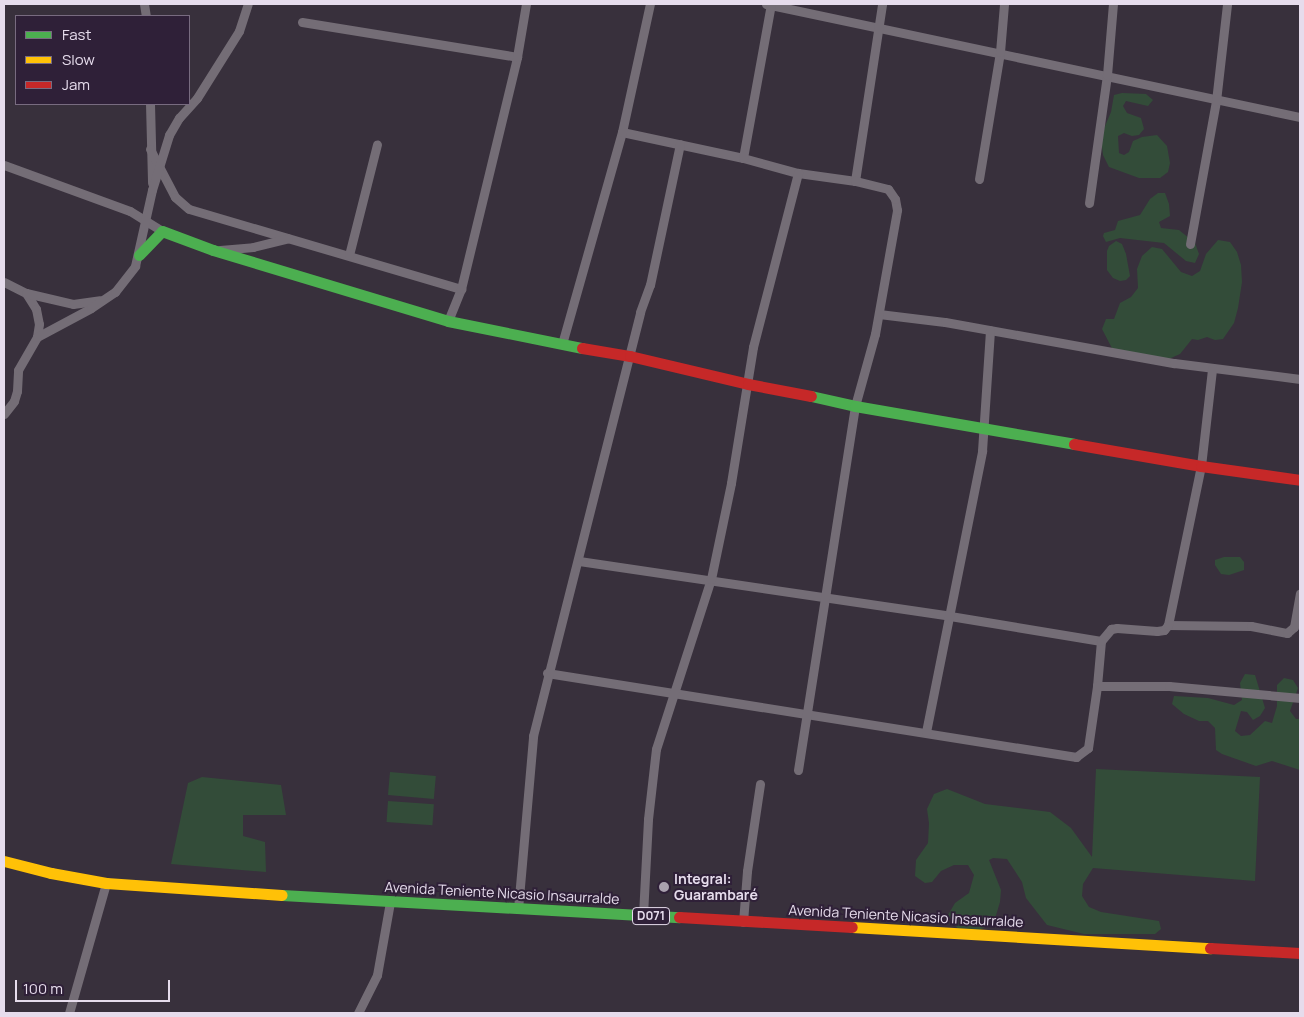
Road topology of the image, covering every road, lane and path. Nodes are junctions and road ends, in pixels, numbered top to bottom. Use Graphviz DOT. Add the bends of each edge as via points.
graph roads {
  1 [pos="248,4"];
  2 [pos="526,4"];
  3 [pos="650,4"];
  4 [pos="769,4"];
  5 [pos="882,4"];
  6 [pos="1004,4"];
  7 [pos="1113,4"];
  8 [pos="1228,4"];
  9 [pos="302,22"];
  10 [pos="876,26"];
  11 [pos="1000,52"];
  12 [pos="517,57"];
  13 [pos="1106,75"];
  14 [pos="1216,101"];
  15 [pos="150,105"];
  16 [pos="1300,117"];
  17 [pos="622,132"];
  18 [pos="377,144"];
  19 [pos="680,144"];
  20 [pos="150,149"];
  21 [pos="743,158"];
  22 [pos="4,164"];
  23 [pos="159,167"];
  24 [pos="798,173"];
  25 [pos="979,179"];
  26 [pos="855,181"];
  27 [pos="152,190"];
  28 [pos="1089,203"];
  29 [pos="145,221"];
  30 [pos="162,231"];
  31 [pos="290,237"];
  32 [pos="1190,244"];
  33 [pos="212,250"];
  34 [pos="139,254"];
  35 [pos="349,255"];
  36 [pos="4,282"];
  37 [pos="461,289"];
  38 [pos="26,294"];
  39 [pos="104,299"];
  40 [pos="879,314"];
  41 [pos="448,321"];
  42 [pos="990,330"];
  43 [pos="37,337"];
  44 [pos="562,344"];
  45 [pos="630,356"];
  46 [pos="1212,368"];
  47 [pos="1300,380"];
  48 [pos="748,384"];
  49 [pos="856,406"];
  50 [pos="4,414"];
  51 [pos="984,427"];
  52 [pos="1201,466"];
  53 [pos="1300,480"];
  54 [pos="579,561"];
  55 [pos="712,579"];
  56 [pos="1300,594"];
  57 [pos="824,596"];
  58 [pos="950,616"];
  59 [pos="1168,625"];
  60 [pos="1101,641"];
  61 [pos="548,673"];
  62 [pos="1097,686"];
  63 [pos="674,692"];
  64 [pos="1300,698"];
  65 [pos="806,713"];
  66 [pos="926,732"];
  67 [pos="798,770"];
  68 [pos="760,784"];
  69 [pos="4,862"];
  70 [pos="106,883"];
  71 [pos="390,902"];
  72 [pos="518,909"];
  73 [pos="643,916"];
  74 [pos="744,922"];
  75 [pos="1300,952"];
  76 [pos="69,1013"];
  77 [pos="358,1013"];
  1 -- 23 [label="street" via="239,31 197,98 169,135"];
  2 -- 12 [label="street"];
  3 -- 17 [label="street"];
  4 -- 10 [label="street"];
  4 -- 21 [label="street"];
  5 -- 10 [label="street"];
  6 -- 11 [label="street"];
  7 -- 13 [label="street"];
  8 -- 14 [label="street"];
  9 -- 12 [label="street"];
  10 -- 11 [label="street"];
  10 -- 26 [label="street"];
  11 -- 13 [label="street"];
  11 -- 25 [label="street"];
  12 -- 37 [label="street"];
  13 -- 14 [label="street"];
  13 -- 28 [label="street"];
  14 -- 16 [label="street"];
  14 -- 32 [label="street"];
  15 -- 20 [label="street"];
  17 -- 19 [label="street"];
  17 -- 44 [label="street"];
  18 -- 35 [label="street"];
  19 -- 21 [label="street"];
  19 -- 45 [label="street" via="657,257"];
  20 -- 23 [label="street"];
  20 -- 27 [label="street"];
  21 -- 24 [label="street"];
  22 -- 29 [label="street" via="130,211"];
  23 -- 27 [label="street"];
  23 -- 31 [label="street" via="175,197 189,209"];
  24 -- 26 [label="street"];
  24 -- 48 [label="street" via="753,347"];
  26 -- 40 [label="street" via="888,189 898,210"];
  27 -- 29 [label="street"];
  29 -- 30 [label="street"];
  29 -- 34 [label="street"];
  30 -- 33 [label="main road"];
  30 -- 34 [label="main road"];
  31 -- 33 [label="street" via="253,247"];
  31 -- 35 [label="street"];
  33 -- 41 [label="main road"];
  34 -- 39 [label="street" via="126,280"];
  35 -- 37 [label="street"];
  36 -- 38 [label="street"];
  37 -- 41 [label="street"];
  38 -- 39 [label="street" via="73,304"];
  38 -- 43 [label="street" via="36,309"];
  39 -- 43 [label="street"];
  40 -- 42 [label="street"];
  40 -- 49 [label="street"];
  41 -- 44 [label="main road"];
  42 -- 46 [label="street"];
  42 -- 51 [label="street"];
  43 -- 50 [label="street" via="18,370 17,392"];
  44 -- 45 [label="main road"];
  45 -- 48 [label="main road"];
  45 -- 54 [label="street"];
  46 -- 47 [label="street"];
  46 -- 52 [label="street"];
  48 -- 49 [label="main road"];
  48 -- 55 [label="street"];
  49 -- 51 [label="main road"];
  49 -- 57 [label="street"];
  51 -- 52 [label="main road"];
  51 -- 58 [label="street"];
  52 -- 53 [label="main road"];
  52 -- 59 [label="street"];
  54 -- 55 [label="street"];
  54 -- 61 [label="street"];
  55 -- 57 [label="street"];
  55 -- 63 [label="street"];
  56 -- 59 [label="street" via="1294,627 1287,633 1251,626"];
  57 -- 58 [label="street"];
  57 -- 65 [label="street"];
  58 -- 60 [label="street"];
  58 -- 66 [label="street"];
  59 -- 60 [label="street" via="1157,631 1111,629"];
  60 -- 62 [label="street"];
  61 -- 63 [label="street"];
  61 -- 72 [label="street" via="533,736"];
  62 -- 64 [label="street" via="1169,686"];
  62 -- 66 [label="street" via="1088,748 1076,758"];
  63 -- 65 [label="street" via="742,706"];
  63 -- 73 [label="street" via="656,749 648,819"];
  65 -- 66 [label="street"];
  65 -- 67 [label="street"];
  68 -- 74 [label="street" via="747,871"];
  69 -- 70 [label="main road, Avenida Teniente Nicasio Insaurralde / D071"];
  70 -- 71 [label="main road, Avenida Teniente Nicasio Insaurralde / D071"];
  70 -- 76 [label="street"];
  71 -- 72 [label="main road, Avenida Teniente Nicasio Insaurralde / D071"];
  71 -- 77 [label="street" via="377,975"];
  72 -- 73 [label="main road, Avenida Teniente Nicasio Insaurralde / D071"];
  73 -- 74 [label="main road, Avenida Teniente Nicasio Insaurralde / D071"];
  74 -- 75 [label="main road, Avenida Teniente Nicasio Insaurralde / D071"];
}
